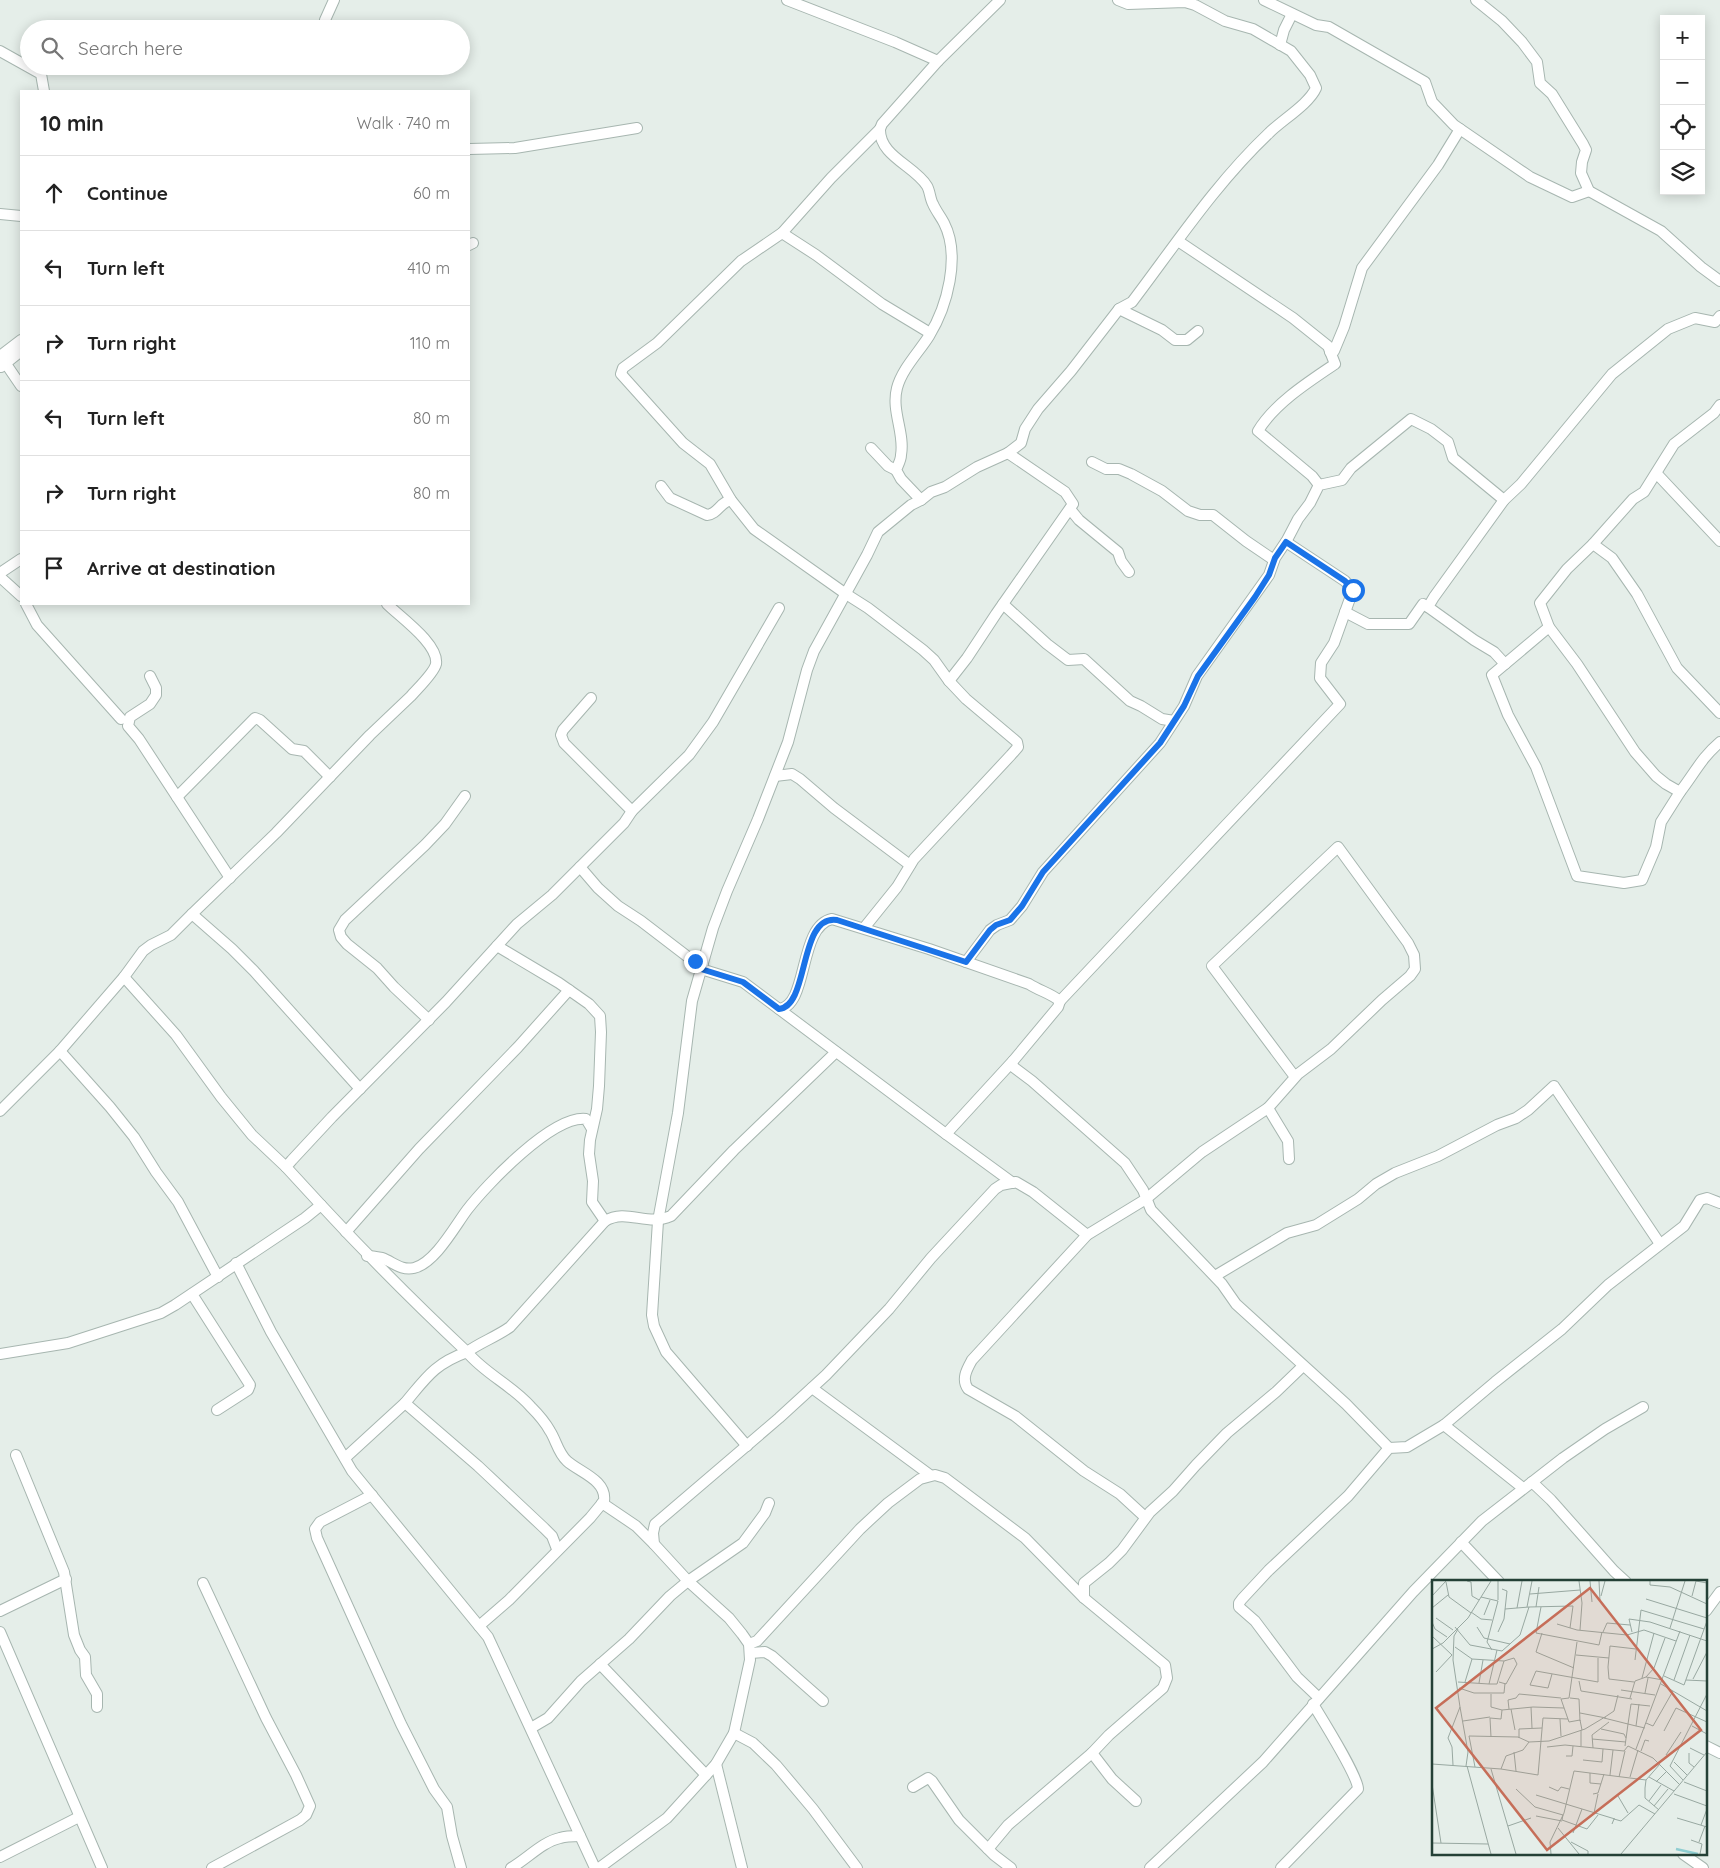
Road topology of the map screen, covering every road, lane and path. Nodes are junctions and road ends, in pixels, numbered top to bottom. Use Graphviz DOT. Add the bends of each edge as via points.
graph roads {
  1 [pos="334,0"];
  2 [pos="787,0"];
  3 [pos="1000,0"];
  4 [pos="1118,0"];
  5 [pos="1264,0"];
  6 [pos="1476,0"];
  7 [pos="1292,14"];
  8 [pos="325,20"];
  9 [pos="1280,45"];
  10 [pos="0,51"];
  11 [pos="938,61"];
  12 [pos="20,62"];
  13 [pos="41,75"];
  14 [pos="44,90"];
  15 [pos="638,128"];
  16 [pos="880,129"];
  17 [pos="1460,129"];
  18 [pos="470,149"];
  19 [pos="1589,191"];
  20 [pos="0,214"];
  21 [pos="20,216"];
  22 [pos="782,233"];
  23 [pos="1178,241"];
  24 [pos="1720,281"];
  25 [pos="1119,309"];
  26 [pos="1720,316"];
  27 [pos="1198,331"];
  28 [pos="930,334"];
  29 [pos="20,341"];
  30 [pos="20,350"];
  31 [pos="1330,352"];
  32 [pos="1,360"];
  33 [pos="20,385"];
  34 [pos="1720,405"];
  35 [pos="871,448"];
  36 [pos="1008,453"];
  37 [pos="1092,462"];
  38 [pos="896,470"];
  39 [pos="1657,474"];
  40 [pos="1319,484"];
  41 [pos="661,486"];
  42 [pos="731,500"];
  43 [pos="921,500"];
  44 [pos="1504,500"];
  45 [pos="1070,509"];
  46 [pos="1720,541"];
  47 [pos="1286,542"];
  48 [pos="1593,544"];
  49 [pos="20,560"];
  50 [pos="1274,560"];
  51 [pos="1129,572"];
  52 [pos="0,573"];
  53 [pos="0,577"];
  54 [pos="846,594"];
  55 [pos="20,595"];
  56 [pos="1003,604"];
  57 [pos="27,605"];
  58 [pos="388,605"];
  59 [pos="1428,607"];
  60 [pos="779,608"];
  61 [pos="1345,612"];
  62 [pos="1549,626"];
  63 [pos="1505,664"];
  64 [pos="150,676"];
  65 [pos="949,681"];
  66 [pos="591,698"];
  67 [pos="1720,713"];
  68 [pos="121,719"];
  69 [pos="1174,721"];
  70 [pos="1720,742"];
  71 [pos="776,776"];
  72 [pos="330,777"];
  73 [pos="1680,792"];
  74 [pos="465,796"];
  75 [pos="177,797"];
  76 [pos="632,812"];
  77 [pos="910,865"];
  78 [pos="580,867"];
  79 [pos="230,878"];
  80 [pos="192,914"];
  81 [pos="864,928"];
  82 [pos="497,946"];
  83 [pos="966,962"];
  84 [pos="702,966"];
  85 [pos="124,977"];
  86 [pos="569,990"];
  87 [pos="1060,1000"];
  88 [pos="779,1009"];
  89 [pos="429,1020"];
  90 [pos="60,1051"];
  91 [pos="836,1052"];
  92 [pos="1013,1061"];
  93 [pos="1295,1077"];
  94 [pos="360,1089"];
  95 [pos="1268,1108"];
  96 [pos="0,1111"];
  97 [pos="592,1128"];
  98 [pos="946,1134"];
  99 [pos="1289,1159"];
  100 [pos="286,1167"];
  101 [pos="1013,1183"];
  102 [pos="1146,1198"];
  103 [pos="1720,1203"];
  104 [pos="321,1204"];
  105 [pos="661,1206"];
  106 [pos="644,1219"];
  107 [pos="605,1221"];
  108 [pos="658,1221"];
  109 [pos="346,1232"];
  110 [pos="1087,1234"];
  111 [pos="1660,1244"];
  112 [pos="367,1256"];
  113 [pos="236,1264"];
  114 [pos="1215,1276"];
  115 [pos="218,1277"];
  116 [pos="192,1294"];
  117 [pos="467,1352"];
  118 [pos="0,1354"];
  119 [pos="1303,1366"];
  120 [pos="812,1388"];
  121 [pos="405,1404"];
  122 [pos="1643,1407"];
  123 [pos="218,1410"];
  124 [pos="1444,1425"];
  125 [pos="747,1446"];
  126 [pos="1389,1448"];
  127 [pos="16,1455"];
  128 [pos="345,1458"];
  129 [pos="930,1476"];
  130 [pos="1528,1485"];
  131 [pos="372,1495"];
  132 [pos="602,1503"];
  133 [pos="769,1503"];
  134 [pos="1145,1517"];
  135 [pos="655,1524"];
  136 [pos="636,1526"];
  137 [pos="1461,1542"];
  138 [pos="654,1544"];
  139 [pos="558,1549"];
  140 [pos="1062,1576"];
  141 [pos="66,1579"];
  142 [pos="1497,1580"];
  143 [pos="1624,1580"];
  144 [pos="688,1581"];
  145 [pos="203,1583"];
  146 [pos="1084,1583"];
  147 [pos="1720,1592"];
  148 [pos="1084,1598"];
  149 [pos="1708,1608"];
  150 [pos="0,1611"];
  151 [pos="479,1626"];
  152 [pos="0,1632"];
  153 [pos="750,1649"];
  154 [pos="600,1664"];
  155 [pos="823,1701"];
  156 [pos="1316,1701"];
  157 [pos="98,1707"];
  158 [pos="531,1728"];
  159 [pos="734,1732"];
  160 [pos="1708,1747"];
  161 [pos="1092,1753"];
  162 [pos="1720,1753"];
  163 [pos="716,1764"];
  164 [pos="706,1775"];
  165 [pos="913,1787"];
  166 [pos="1136,1801"];
  167 [pos="79,1817"];
  168 [pos="580,1836"];
  169 [pos="988,1849"];
  170 [pos="1686,1856"];
  171 [pos="0,1857"];
  172 [pos="462,1867"];
  173 [pos="102,1868"];
  174 [pos="212,1868"];
  175 [pos="511,1868"];
  176 [pos="597,1868"];
  177 [pos="742,1868"];
  178 [pos="857,1868"];
  179 [pos="1011,1868"];
  180 [pos="1150,1868"];
  181 [pos="1281,1868"];
  182 [pos="1703,1868"];
  1 -- 8 [label="street"];
  2 -- 11 [label="street"];
  3 -- 11 [label="street"];
  4 -- 9 [label="street" via="1128,4 1185,2 1224,21 1253,29"];
  5 -- 7 [label="street"];
  6 -- 19 [label="street" via="1502,21 1537,62 1540,83 1552,94 1584,144 1586,150 1581,173"];
  7 -- 9 [label="street"];
  7 -- 17 [label="street" via="1329,27 1425,82 1432,102"];
  9 -- 23 [label="street" via="1299,59 1315,83 1312,96 1251,149"];
  10 -- 12 [label="street"];
  11 -- 16 [label="street"];
  13 -- 14 [label="street"];
  15 -- 18 [label="street" via="516,148"];
  16 -- 22 [label="street"];
  16 -- 28 [label="street" via="890,152 927,186 950,242 952,263 944,304"];
  17 -- 19 [label="street" via="1530,177 1572,197"];
  17 -- 31 [label="street" via="1438,166 1362,268 1344,327 1334,351"];
  19 -- 24 [label="street" via="1661,231"];
  20 -- 21 [label="street"];
  22 -- 28 [label="street"];
  22 -- 42 [label="street" via="741,261 657,343 622,368 621,374 627,381 683,442 710,464"];
  23 -- 25 [label="street" via="1132,302"];
  23 -- 31 [label="street" via="1293,318 1328,346"];
  25 -- 27 [label="street" via="1175,340 1187,340"];
  25 -- 36 [label="street" via="1038,409 1025,429 1021,443"];
  26 -- 44 [label="street" via="1715,322 1695,318 1668,329 1612,374 1522,484"];
  28 -- 38 [label="street" via="897,386 895,404 902,455"];
  29 -- 32 [label="street"];
  30 -- 32 [label="street"];
  31 -- 40 [label="street" via="1334,364 1265,419 1258,431"];
  32 -- 33 [label="street"];
  34 -- 39 [label="street" via="1674,444"];
  35 -- 38 [label="street"];
  36 -- 43 [label="street"];
  36 -- 45 [label="street" via="1065,492 1073,504"];
  37 -- 50 [label="street" via="1106,469 1113,467 1131,474 1162,491 1188,511 1213,515"];
  38 -- 43 [label="street"];
  39 -- 46 [label="street"];
  39 -- 48 [label="street" via="1644,492 1633,499"];
  40 -- 44 [label="street" via="1342,480 1351,468 1411,419 1448,442 1453,458"];
  40 -- 47 [label="street"];
  41 -- 42 [label="street" via="670,498 707,516"];
  42 -- 54 [label="street" via="760,535"];
  43 -- 54 [label="street" via="878,532"];
  44 -- 59 [label="street"];
  45 -- 51 [label="street" via="1078,520 1118,552"];
  45 -- 56 [label="street"];
  47 -- 50 [label="street"];
  47 -- 61 [label="street" via="1345,581 1353,590"];
  48 -- 62 [label="street" via="1567,569 1540,603"];
  48 -- 67 [label="street" via="1612,558 1637,594 1678,668"];
  49 -- 52 [label="street"];
  50 -- 69 [label="street" via="1269,575 1198,676"];
  53 -- 55 [label="street"];
  54 -- 65 [label="street" via="923,650"];
  54 -- 71 [label="street" via="810,660"];
  56 -- 65 [label="street"];
  56 -- 69 [label="street" via="1068,660 1084,659 1130,701"];
  57 -- 68 [label="street" via="38,626"];
  58 -- 72 [label="street" via="422,636 434,652 436,665 411,696"];
  59 -- 61 [label="street" via="1423,604 1409,624 1368,624"];
  59 -- 63 [label="street" via="1494,652"];
  60 -- 76 [label="street" via="713,722 689,755"];
  61 -- 87 [label="street" via="1334,642 1321,663 1320,678 1340,704"];
  62 -- 63 [label="street"];
  62 -- 73 [label="street" via="1635,752 1656,776"];
  63 -- 73 [label="street" via="1492,675 1508,715 1536,767 1577,876 1624,883 1642,880 1656,847 1661,822"];
  64 -- 75 [label="street" via="156,695 150,704 133,714 128,726"];
  65 -- 77 [label="street" via="1015,740 1018,747"];
  66 -- 76 [label="street" via="563,730 561,738"];
  69 -- 83 [label="street" via="1160,743 1043,872 1010,920 990,930"];
  70 -- 73 [label="street" via="1705,754"];
  71 -- 77 [label="street" via="792,774 800,779"];
  71 -- 84 [label="street" via="727,891"];
  72 -- 75 [label="street" via="304,752 292,749 255,718"];
  72 -- 79 [label="street"];
  74 -- 89 [label="street" via="445,824 345,920 339,930 347,944 377,968"];
  75 -- 79 [label="street"];
  76 -- 78 [label="street"];
  77 -- 81 [label="street"];
  78 -- 82 [label="street"];
  78 -- 84 [label="street" via="618,906"];
  79 -- 80 [label="street"];
  80 -- 85 [label="street" via="171,935 142,951"];
  80 -- 94 [label="street" via="232,948"];
  81 -- 83 [label="street"];
  81 -- 88 [label="street" via="832,919 823,922 813,939 793,999"];
  82 -- 86 [label="street"];
  82 -- 89 [label="street"];
  83 -- 87 [label="street" via="1030,984"];
  84 -- 88 [label="street" via="743,982"];
  84 -- 105 [label="street" via="692,1001 678,1114"];
  85 -- 90 [label="street"];
  85 -- 100 [label="street" via="176,1035 252,1135"];
  86 -- 97 [label="street" via="600,1016 599,1086"];
  86 -- 109 [label="street" via="419,1149"];
  87 -- 92 [label="street" via="1053,1016"];
  88 -- 91 [label="street"];
  89 -- 94 [label="street"];
  90 -- 96 [label="street"];
  90 -- 115 [label="street" via="134,1136 178,1202"];
  91 -- 98 [label="street"];
  91 -- 108 [label="street" via="671,1216"];
  92 -- 98 [label="street"];
  92 -- 102 [label="street" via="1012,1066 1125,1163"];
  93 -- 93 [label="street" via="1212,966 1338,847 1408,943 1414,955 1415,969 1336,1044"];
  93 -- 95 [label="street"];
  94 -- 100 [label="street"];
  95 -- 99 [label="street" via="1288,1141"];
  95 -- 102 [label="street" via="1202,1152"];
  97 -- 107 [label="street" via="589,1154 591,1198"];
  97 -- 112 [label="street" via="584,1119 561,1124 526,1150 469,1208 424,1263 414,1268 402,1268 383,1258"];
  98 -- 101 [label="street"];
  100 -- 104 [label="street"];
  101 -- 110 [label="street" via="1033,1192"];
  101 -- 120 [label="street" via="995,1189 976,1208 889,1309"];
  102 -- 110 [label="street"];
  102 -- 114 [label="street" via="1151,1210"];
  103 -- 111 [label="street" via="1707,1198 1700,1200 1684,1226"];
  104 -- 109 [label="street"];
  104 -- 113 [label="street"];
  105 -- 106 [label="street"];
  105 -- 108 [label="street"];
  106 -- 107 [label="street" via="623,1216"];
  106 -- 108 [label="street"];
  107 -- 117 [label="street" via="510,1327"];
  108 -- 125 [label="street" via="652,1298 654,1326 666,1352"];
  109 -- 112 [label="street"];
  110 -- 134 [label="street" via="972,1360 964,1377 965,1385 1015,1416 1084,1471 1120,1494"];
  111 -- 114 [label="street" via="1554,1086 1516,1118 1395,1173 1316,1225 1287,1233"];
  111 -- 124 [label="street"];
  112 -- 117 [label="street"];
  113 -- 115 [label="street"];
  113 -- 128 [label="street" via="271,1332"];
  114 -- 119 [label="street" via="1236,1304"];
  115 -- 116 [label="street"];
  116 -- 118 [label="street" via="161,1313 111,1330 68,1343"];
  116 -- 123 [label="street" via="250,1385 248,1390"];
  117 -- 121 [label="street" via="435,1368"];
  117 -- 132 [label="street" via="530,1405 551,1432 566,1460 601,1486 605,1498"];
  119 -- 126 [label="street"];
  119 -- 134 [label="street" via="1227,1433 1174,1491"];
  120 -- 125 [label="street"];
  120 -- 129 [label="street"];
  121 -- 128 [label="street"];
  121 -- 139 [label="street" via="544,1528"];
  122 -- 130 [label="street" via="1590,1439"];
  124 -- 126 [label="street" via="1408,1447"];
  124 -- 130 [label="street"];
  125 -- 135 [label="street"];
  126 -- 156 [label="street" via="1348,1496 1269,1570 1239,1604"];
  127 -- 141 [label="street"];
  128 -- 131 [label="street"];
  129 -- 140 [label="street" via="941,1476 965,1492 1024,1538"];
  129 -- 153 [label="street" via="908,1487 860,1529"];
  130 -- 137 [label="street"];
  130 -- 143 [label="street" via="1551,1500"];
  131 -- 151 [label="street"];
  131 -- 172 [label="street" via="320,1522 315,1529 317,1538 401,1724 434,1789 447,1807"];
  132 -- 136 [label="street"];
  132 -- 139 [label="street"];
  133 -- 144 [label="street" via="743,1543"];
  134 -- 146 [label="street" via="1122,1550"];
  135 -- 136 [label="street"];
  135 -- 138 [label="street"];
  136 -- 138 [label="street"];
  137 -- 142 [label="street"];
  137 -- 156 [label="street"];
  138 -- 144 [label="street"];
  139 -- 151 [label="street"];
  140 -- 146 [label="street"];
  140 -- 148 [label="street"];
  141 -- 150 [label="street"];
  141 -- 157 [label="street" via="74,1635 85,1657 86,1675 96,1694"];
  144 -- 153 [label="street" via="729,1618"];
  144 -- 154 [label="street"];
  145 -- 174 [label="street" via="310,1806 300,1820"];
  146 -- 148 [label="street"];
  147 -- 149 [label="street"];
  148 -- 161 [label="street" via="1165,1665 1167,1674 1163,1688"];
  151 -- 158 [label="street" via="488,1637"];
  152 -- 167 [label="street"];
  153 -- 155 [label="street" via="772,1656"];
  153 -- 159 [label="street"];
  154 -- 158 [label="street" via="548,1718"];
  154 -- 164 [label="street"];
  156 -- 180 [label="street" via="1263,1762"];
  156 -- 181 [label="street" via="1358,1789"];
  158 -- 168 [label="street"];
  159 -- 163 [label="street"];
  159 -- 178 [label="street" via="753,1743 776,1765"];
  160 -- 162 [label="street"];
  161 -- 166 [label="street" via="1112,1779"];
  161 -- 169 [label="street" via="1008,1825"];
  163 -- 164 [label="street"];
  163 -- 177 [label="street"];
  164 -- 176 [label="street" via="656,1828"];
  165 -- 169 [label="street" via="924,1779 932,1781 953,1813"];
  167 -- 171 [label="street"];
  167 -- 173 [label="street"];
  168 -- 175 [label="street" via="560,1838 545,1844"];
  168 -- 176 [label="street"];
  169 -- 179 [label="street"];
  170 -- 182 [label="street"];
}
